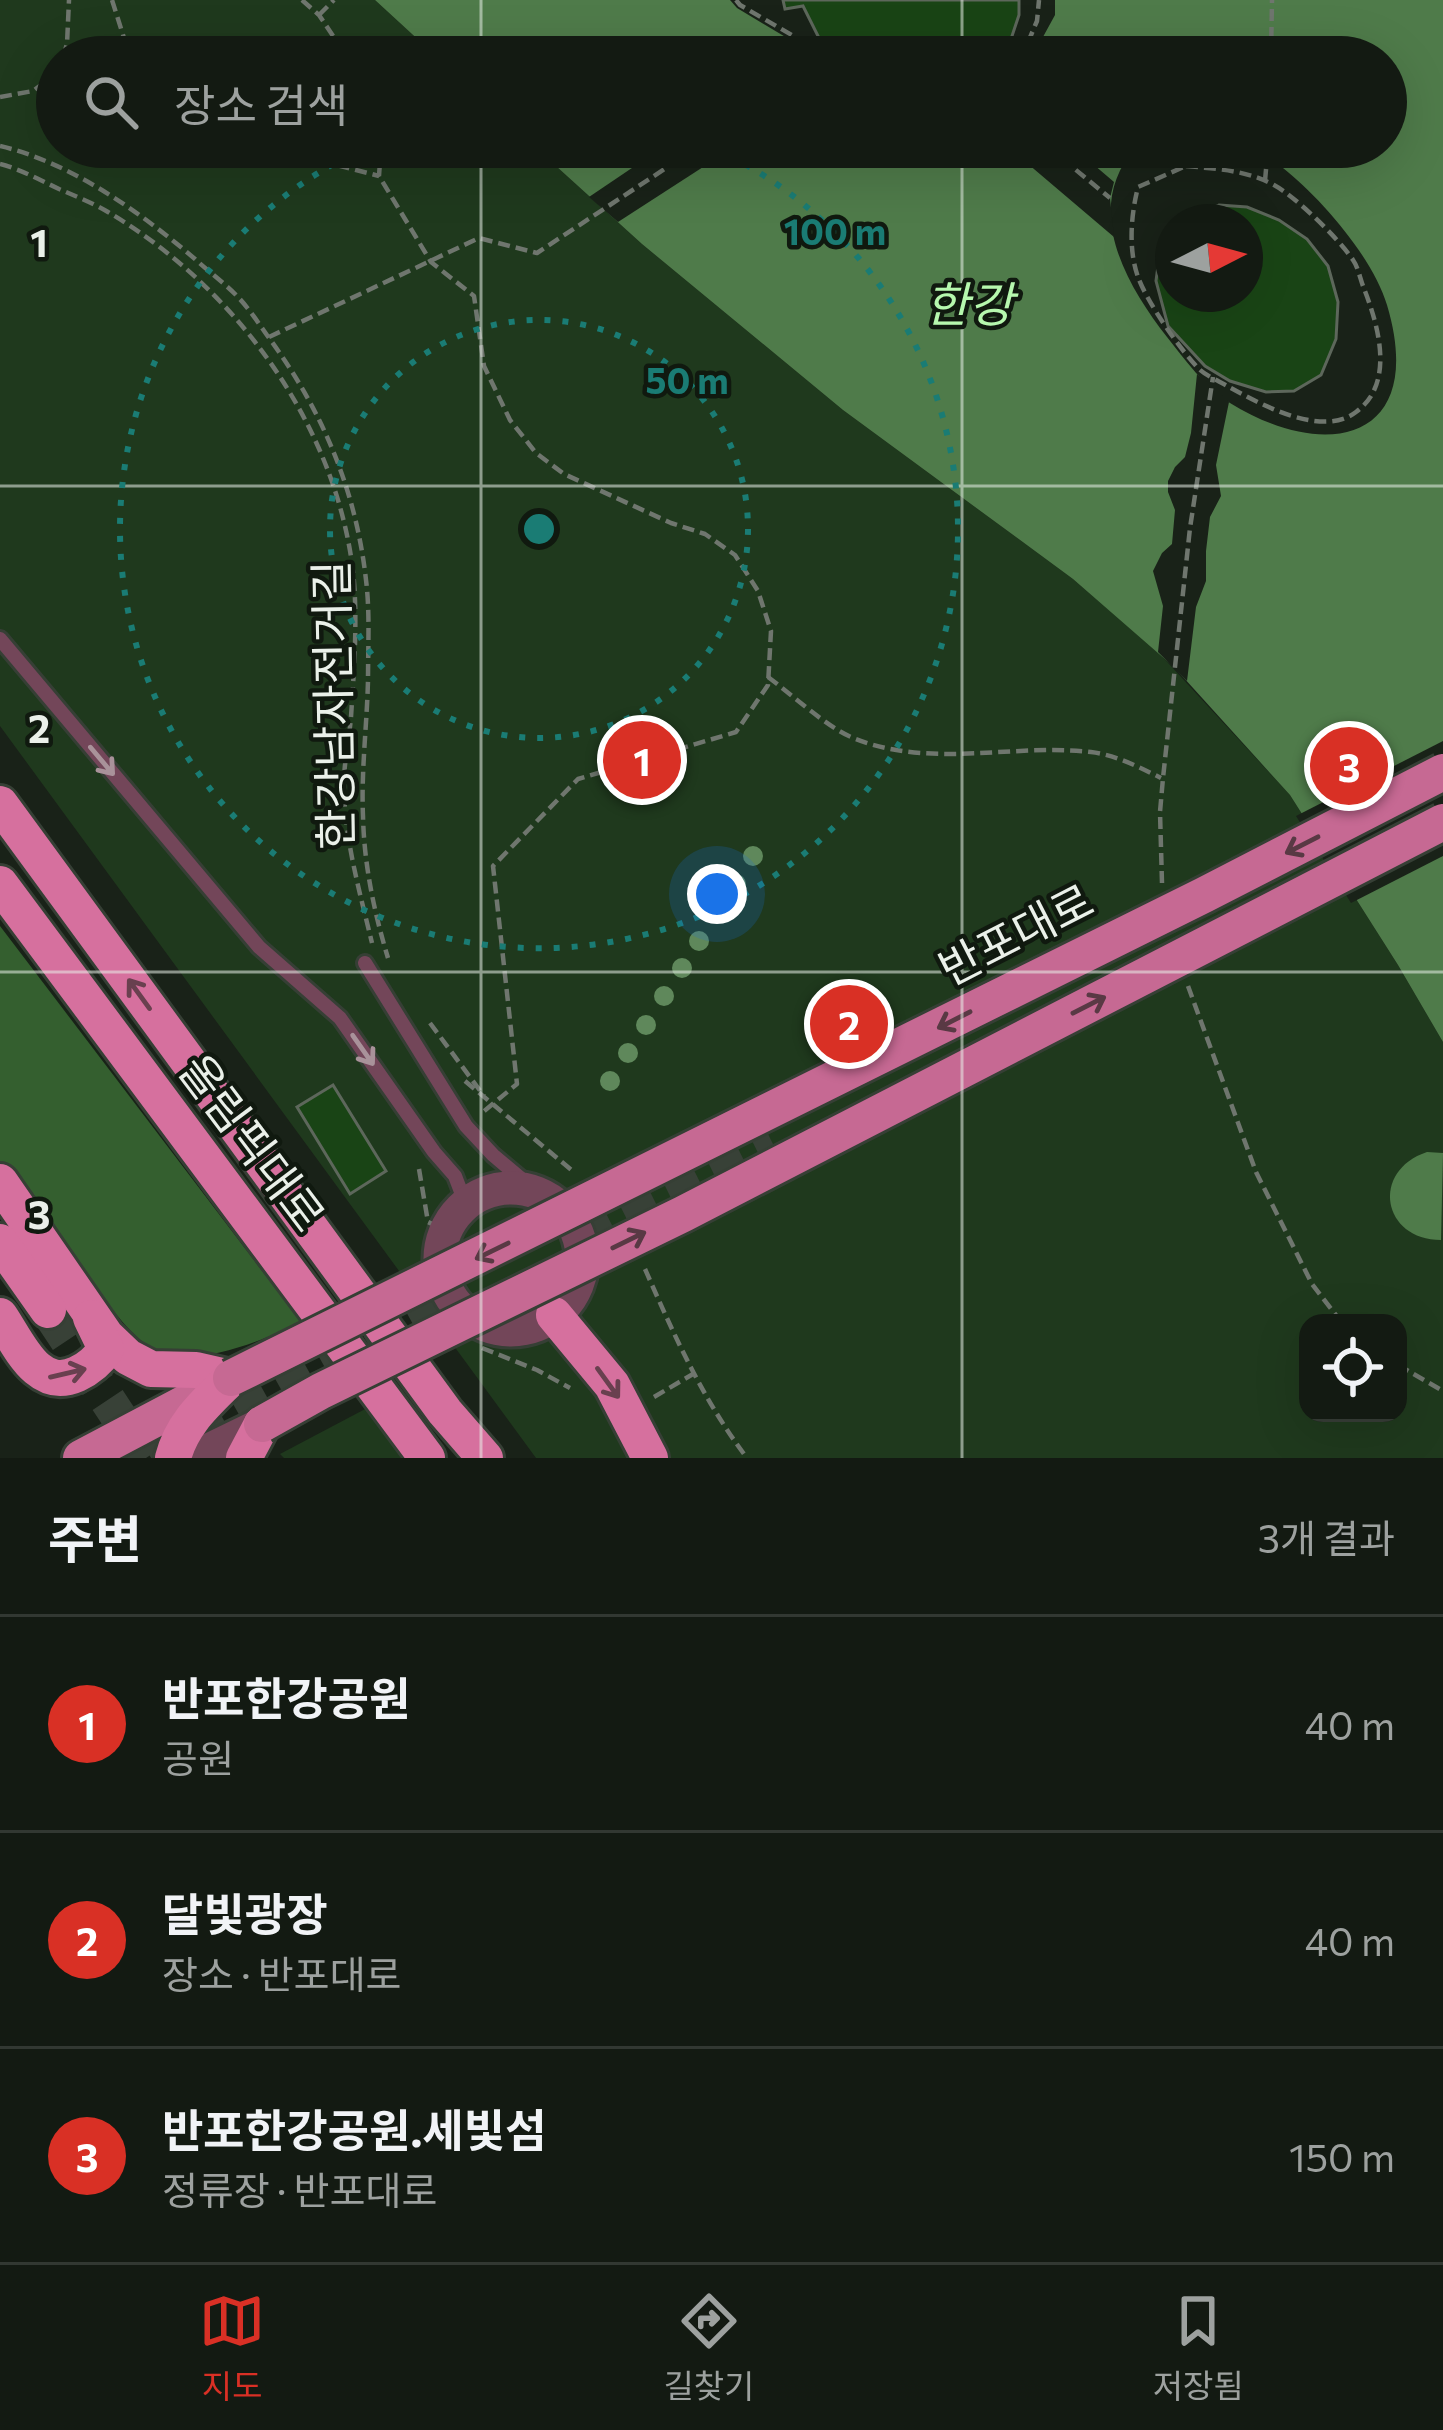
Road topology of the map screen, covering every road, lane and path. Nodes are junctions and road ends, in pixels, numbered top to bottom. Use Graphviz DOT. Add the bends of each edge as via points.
graph roads {
  1 [pos="69,0"];
  2 [pos="112,0"];
  3 [pos="302,0"];
  4 [pos="334,0"];
  5 [pos="736,0"];
  6 [pos="1040,0"];
  7 [pos="1272,0"];
  8 [pos="319,16"];
  9 [pos="68,36"];
  10 [pos="123,36"];
  11 [pos="332,36"];
  12 [pos="794,36"];
  13 [pos="1030,36"];
  14 [pos="1271,36"];
  15 [pos="36,89"];
  16 [pos="0,97"];
  17 [pos="0,146"];
  18 [pos="36,159"];
  19 [pos="0,164"];
  20 [pos="58,168"];
  21 [pos="348,168"];
  22 [pos="380,168"];
  23 [pos="667,168"];
  24 [pos="1074,168"];
  25 [pos="1181,168"];
  26 [pos="1208,168"];
  27 [pos="1266,168"];
  28 [pos="379,176"];
  29 [pos="1265,181"];
  30 [pos="1110,198"];
  31 [pos="431,262"];
  32 [pos="269,338"];
  33 [pos="1213,377"];
  34 [pos="300,383"];
  35 [pos="288,391"];
  36 [pos="0,640"];
  37 [pos="768,677"];
  38 [pos="351,716"];
  39 [pos="366,720"];
  40 [pos="1443,772"];
  41 [pos="1162,778"];
  42 [pos="0,804"];
  43 [pos="1443,822"];
  44 [pos="0,857"];
  45 [pos="0,884"];
  46 [pos="1162,889"];
  47 [pos="370,958"];
  48 [pos="388,958"];
  49 [pos="1183,972"];
  50 [pos="78,988"];
  51 [pos="426,1018"];
  52 [pos="436,1046"];
  53 [pos="491,1106"];
  54 [pos="483,1112"];
  55 [pos="418,1164"];
  56 [pos="209,1166"];
  57 [pos="584,1180"];
  58 [pos="0,1182"];
  59 [pos="537,1192"];
  60 [pos="451,1220"];
  61 [pos="0,1242"];
  62 [pos="644,1268"];
  63 [pos="84,1303"];
  64 [pos="48,1310"];
  65 [pos="1335,1314"];
  66 [pos="554,1315"];
  67 [pos="0,1316"];
  68 [pos="481,1348"];
  69 [pos="1407,1370"];
  70 [pos="693,1374"];
  71 [pos="232,1378"];
  72 [pos="571,1388"];
  73 [pos="1443,1391"];
  74 [pos="445,1412"];
  75 [pos="627,1413"];
  76 [pos="262,1424"];
  77 [pos="81,1458"];
  78 [pos="173,1458"];
  79 [pos="192,1458"];
  80 [pos="244,1458"];
  81 [pos="427,1458"];
  82 [pos="484,1458"];
  83 [pos="650,1458"];
  84 [pos="747,1458"];
  1 -- 9 [label="path"];
  2 -- 10 [label="path"];
  3 -- 8 [label="path"];
  4 -- 8 [label="path"];
  5 -- 12 [label="path"];
  6 -- 13 [label="path"];
  7 -- 14 [label="path"];
  8 -- 11 [label="path"];
  15 -- 16 [label="path"];
  17 -- 18 [label="path, 한강남자전거길"];
  19 -- 35 [label="path, 한강남자전거길" via="106,210 146,237 215,297"];
  20 -- 32 [label="path, 한강남자전거길" via="148,221 236,295"];
  21 -- 28 [label="path"];
  22 -- 28 [label="path"];
  23 -- 31 [label="path" via="537,253 479,238"];
  24 -- 30 [label="path"];
  25 -- 33 [label="path" via="1138,187 1131,215 1137,274 1152,306"];
  26 -- 29 [label="path"];
  27 -- 29 [label="path"];
  28 -- 31 [label="path"];
  29 -- 33 [label="path" via="1304,206 1354,261 1375,316 1381,370 1375,391 1339,422 1297,418"];
  31 -- 32 [label="path"];
  31 -- 37 [label="path" via="474,296 484,366 536,453 563,474 705,534 734,555 758,590 771,631"];
  32 -- 34 [label="path, 한강남자전거길"];
  33 -- 41 [label="path"];
  34 -- 35 [label="path"];
  34 -- 39 [label="path, 한강남자전거길" via="325,427 359,532 367,584"];
  35 -- 38 [label="path, 한강남자전거길" via="330,476 353,571"];
  36 -- 60 [label="lane, one-way" via="259,947 340,1018 454,1176 463,1196"];
  37 -- 41 [label="path" via="848,736 904,753 1096,752"];
  37 -- 53 [label="path" via="736,732 578,779 493,866 517,1084"];
  38 -- 39 [label="path"];
  38 -- 47 [label="path, 한강남자전거길" via="344,789"];
  39 -- 48 [label="path, 한강남자전거길" via="362,815"];
  40 -- 71 [label="main road, 반포대로, one-way, bridge"];
  41 -- 46 [label="path"];
  74 -- 42 [label="highway, one-way"];
  76 -- 43 [label="main road, one-way, bridge"];
  44 -- 50 [label="highway"];
  45 -- 50 [label="highway, 올림픽대로"];
  47 -- 59 [label="lane" via="466,1126"];
  49 -- 65 [label="path" via="1256,1172"];
  50 -- 56 [label="highway, 올림픽대로"];
  51 -- 53 [label="path"];
  52 -- 53 [label="path"];
  53 -- 54 [label="path"];
  53 -- 57 [label="path"];
  55 -- 60 [label="path" via="428,1222"];
  56 -- 74 [label="highway"];
  56 -- 81 [label="highway, 올림픽대로"];
  58 -- 63 [label="highway"];
  59 -- 60 [label="street" via="508,1187 480,1194"];
  59 -- 66 [label="street" via="569,1216 581,1243 578,1282"];
  60 -- 66 [label="street" via="440,1273 461,1310 496,1329"];
  61 -- 64 [label="highway"];
  62 -- 70 [label="path"];
  67 -- 63 [label="highway, one-way" via="37,1370 63,1379 98,1362 106,1349"];
  63 -- 71 [label="highway" via="106,1336 151,1369"];
  66 -- 75 [label="highway, one-way"];
  68 -- 72 [label="path"];
  69 -- 73 [label="path"];
  70 -- 75 [label="path"];
  70 -- 84 [label="path"];
  71 -- 77 [label="main road, 반포대로"];
  71 -- 78 [label="highway" via="190,1418"];
  74 -- 82 [label="highway"];
  75 -- 83 [label="highway"];
  76 -- 79 [label="street"];
  76 -- 80 [label="highway"];
}
